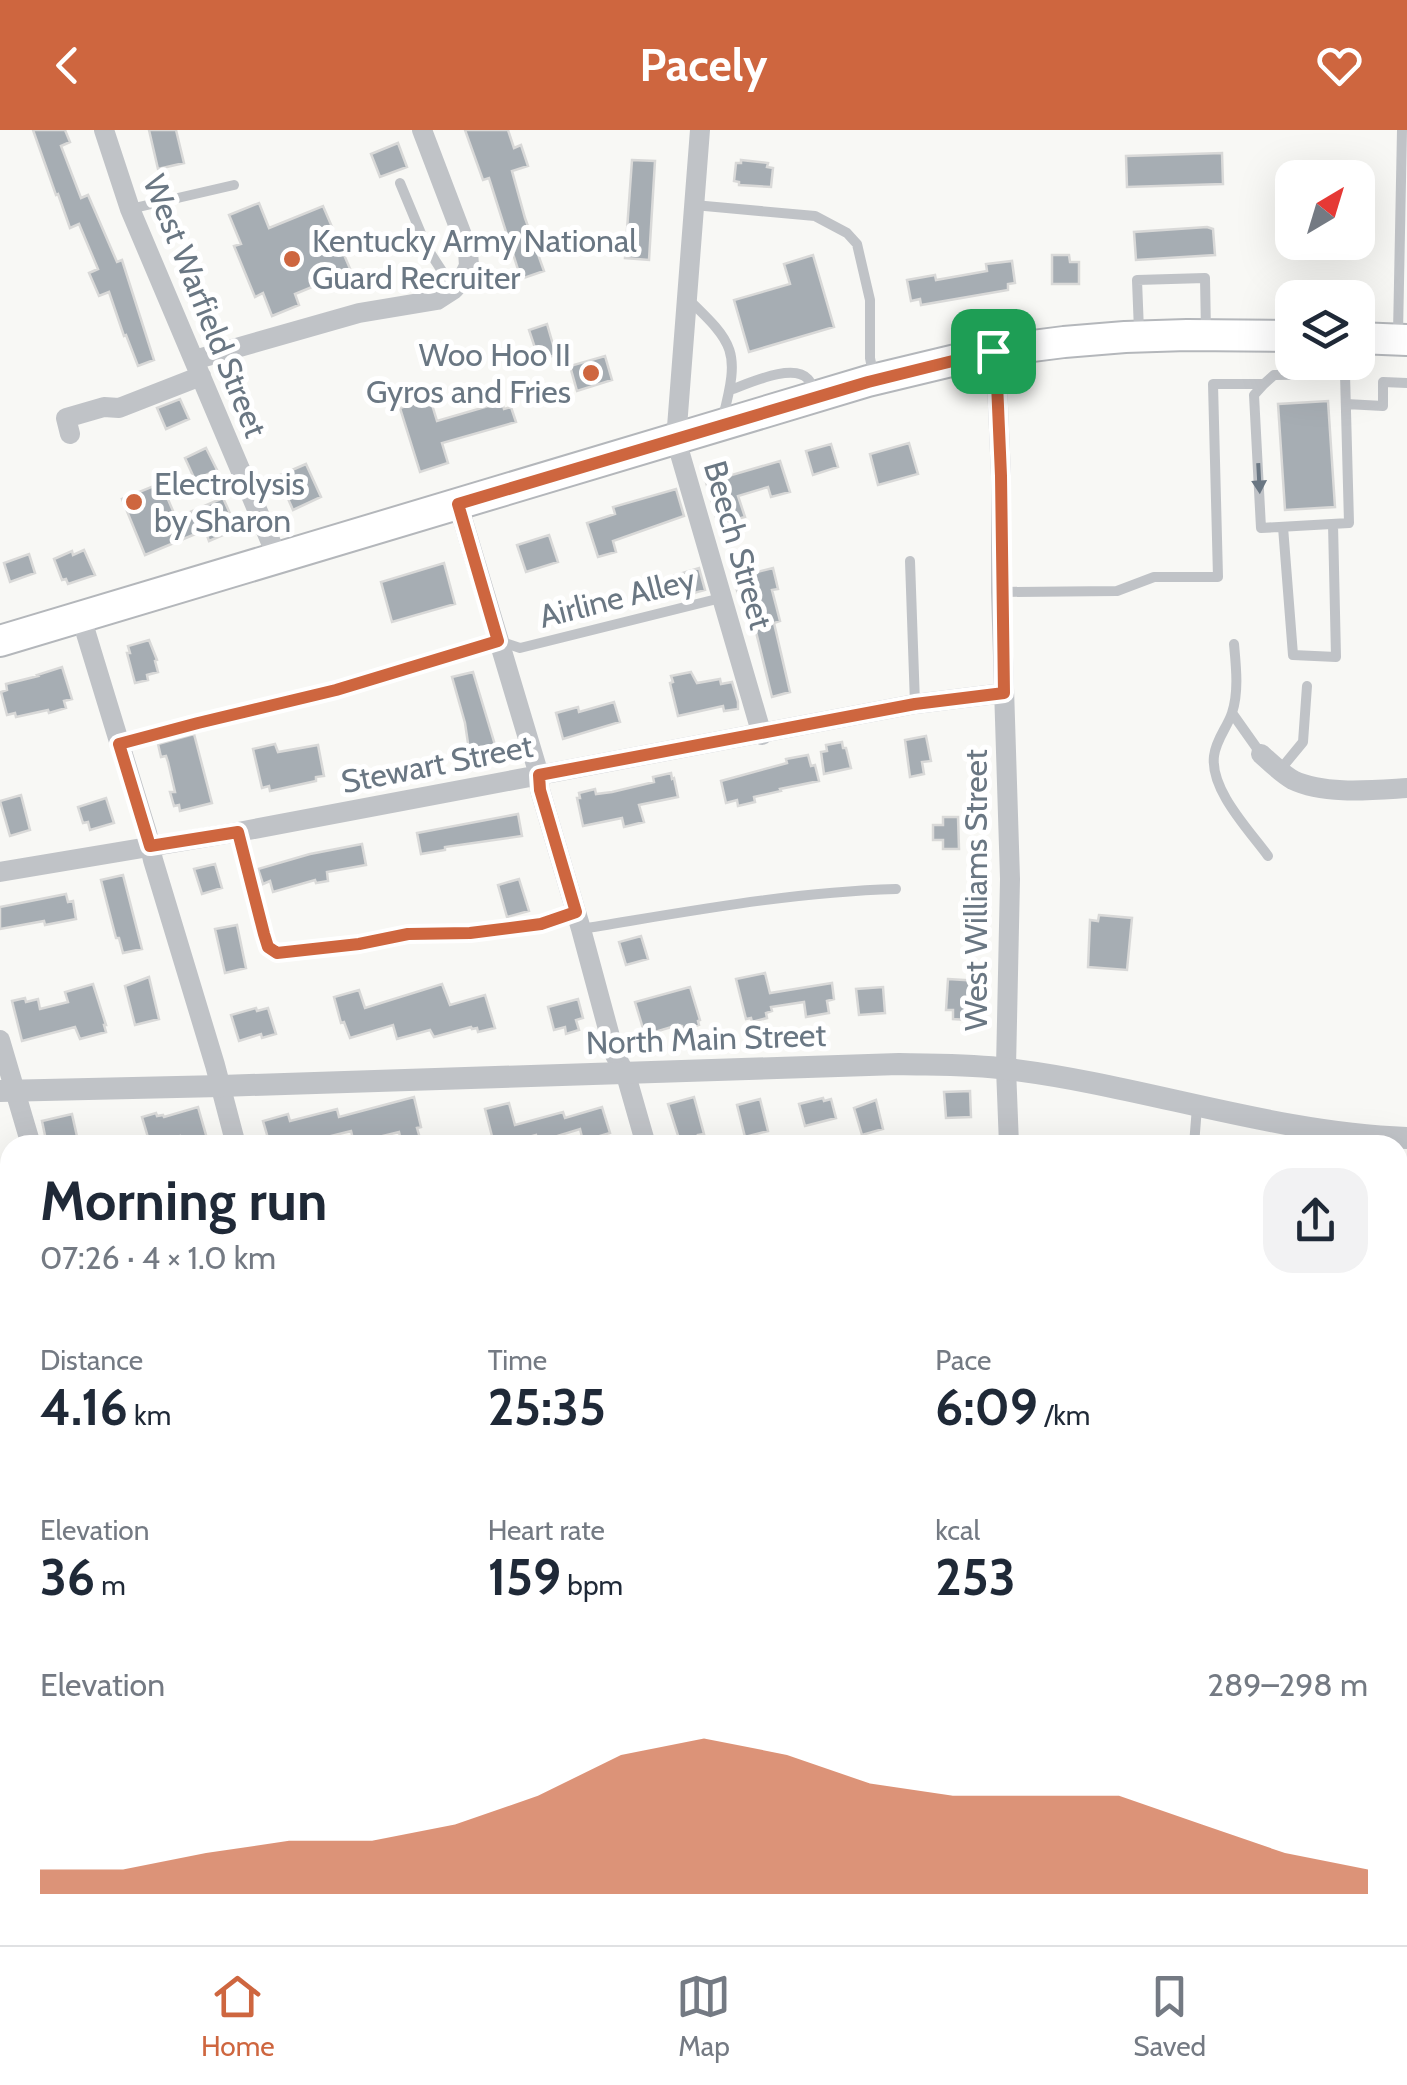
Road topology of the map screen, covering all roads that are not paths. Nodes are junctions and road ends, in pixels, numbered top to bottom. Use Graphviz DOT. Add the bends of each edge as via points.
graph roads {
  1 [pos="104,130"];
  2 [pos="422,130"];
  3 [pos="700,130"];
  4 [pos="1402,130"];
  5 [pos="400,183"];
  6 [pos="234,185"];
  7 [pos="694,205"];
  8 [pos="130,208"];
  9 [pos="454,289"];
  10 [pos="686,297"];
  11 [pos="1206,336"];
  12 [pos="1275,336"];
  13 [pos="1139,337"];
  14 [pos="1375,339"];
  15 [pos="1403,340"];
  16 [pos="993,351"];
  17 [pos="197,368"];
  18 [pos="1275,375"];
  19 [pos="874,380"];
  20 [pos="1345,380"];
  21 [pos="1407,383"];
  22 [pos="1264,384"];
  23 [pos="730,390"];
  24 [pos="815,398"];
  25 [pos="1346,404"];
  26 [pos="721,426"];
  27 [pos="70,434"];
  28 [pos="676,440"];
  29 [pos="458,504"];
  30 [pos="1333,524"];
  31 [pos="1284,527"];
  32 [pos="278,559"];
  33 [pos="910,561"];
  34 [pos="1001,592"];
  35 [pos="722,598"];
  36 [pos="81,618"];
  37 [pos="0,640"];
  38 [pos="498,641"];
  39 [pos="1234,644"];
  40 [pos="1307,686"];
  41 [pos="1004,693"];
  42 [pos="915,704"];
  43 [pos="1232,713"];
  44 [pos="762,735"];
  45 [pos="119,744"];
  46 [pos="1261,754"];
  47 [pos="1280,770"];
  48 [pos="539,775"];
  49 [pos="1407,788"];
  50 [pos="238,832"];
  51 [pos="150,846"];
  52 [pos="1268,856"];
  53 [pos="0,872"];
  54 [pos="896,888"];
  55 [pos="579,921"];
  56 [pos="0,1040"];
  57 [pos="1006,1068"];
  58 [pos="626,1074"];
  59 [pos="221,1086"];
  60 [pos="7,1091"];
  61 [pos="1197,1106"];
  62 [pos="27,1135"];
  63 [pos="233,1135"];
  64 [pos="643,1135"];
  65 [pos="1009,1135"];
  66 [pos="1195,1135"];
  67 [pos="1358,1135"];
  1 -- 8 [label="street, West Warfield Street"];
  2 -- 9 [label="street" via="468,251 469,266"];
  3 -- 7 [label="street, Beech Street"];
  4 -- 15 [label="lane"];
  5 -- 9 [label="lane" via="427,248"];
  6 -- 8 [label="lane"];
  7 -- 10 [label="street, Beech Street"];
  7 -- 19 [label="lane" via="816,216 846,233 856,244 870,300"];
  8 -- 17 [label="street, West Warfield Street"];
  9 -- 17 [label="street" via="437,300 359,312"];
  10 -- 23 [label="lane" via="726,338 733,361"];
  10 -- 28 [label="street, Beech Street"];
  11 -- 12 [label="main road"];
  11 -- 13 [label="main road"];
  11 -- 13 [label="lane" via="1205,278 1137,280"];
  13 -- 16 [label="main road"];
  14 -- 15 [label="main road"];
  16 -- 19 [label="main road"];
  16 -- 34 [label="street, West Williams Street"];
  17 -- 27 [label="street" via="109,416 66,418"];
  17 -- 32 [label="street, West Warfield Street"];
  18 -- 22 [label="lane"];
  19 -- 24 [label="main road"];
  20 -- 25 [label="lane"];
  21 -- 25 [label="lane" via="1383,382 1383,406"];
  22 -- 31 [label="lane, one-way" via="1254,395 1261,528"];
  22 -- 34 [label="lane" via="1213,384 1218,578 1154,577 1117,592"];
  23 -- 24 [label="lane" via="797,372 810,381"];
  23 -- 26 [label="lane"];
  24 -- 26 [label="main road"];
  25 -- 30 [label="lane" via="1349,523"];
  26 -- 28 [label="main road"];
  28 -- 29 [label="main road"];
  28 -- 35 [label="street, Beech Street"];
  29 -- 32 [label="main road"];
  29 -- 38 [label="street"];
  30 -- 31 [label="lane"];
  30 -- 31 [label="lane" via="1336,656 1293,655"];
  32 -- 36 [label="main road"];
  33 -- 42 [label="lane"];
  34 -- 41 [label="street, West Williams Street"];
  35 -- 38 [label="lane, Airline Alley" via="520,648"];
  35 -- 44 [label="street, Beech Street"];
  36 -- 37 [label="main road"];
  36 -- 45 [label="street"];
  38 -- 45 [label="lane, Airline Alley"];
  38 -- 48 [label="street"];
  39 -- 43 [label="lane"];
  40 -- 47 [label="lane" via="1304,742"];
  41 -- 42 [label="street, Stewart Street"];
  41 -- 57 [label="street, West Williams Street" via="1010,879"];
  42 -- 44 [label="street, Stewart Street"];
  43 -- 46 [label="lane"];
  43 -- 52 [label="lane" via="1214,758 1216,775"];
  44 -- 48 [label="street, Stewart Street"];
  45 -- 51 [label="street"];
  46 -- 47 [label="street"];
  47 -- 49 [label="street" via="1326,788"];
  48 -- 50 [label="street, Stewart Street"];
  48 -- 55 [label="street"];
  50 -- 51 [label="street, Stewart Street"];
  50 -- 55 [label="lane" via="268,947 277,953 408,934"];
  51 -- 53 [label="street, Stewart Street"];
  51 -- 59 [label="street"];
  54 -- 55 [label="lane"];
  55 -- 58 [label="street"];
  56 -- 60 [label="street"];
  57 -- 58 [label="street, North Main Street" via="899,1064"];
  57 -- 61 [label="street, North Main Street"];
  57 -- 65 [label="street, West Williams Street"];
  58 -- 59 [label="street, North Main Street"];
  58 -- 64 [label="street"];
  59 -- 60 [label="street, North Main Street"];
  59 -- 63 [label="street"];
  60 -- 62 [label="street"];
  61 -- 66 [label="lane"];
  61 -- 67 [label="street, North Main Street"];
}
